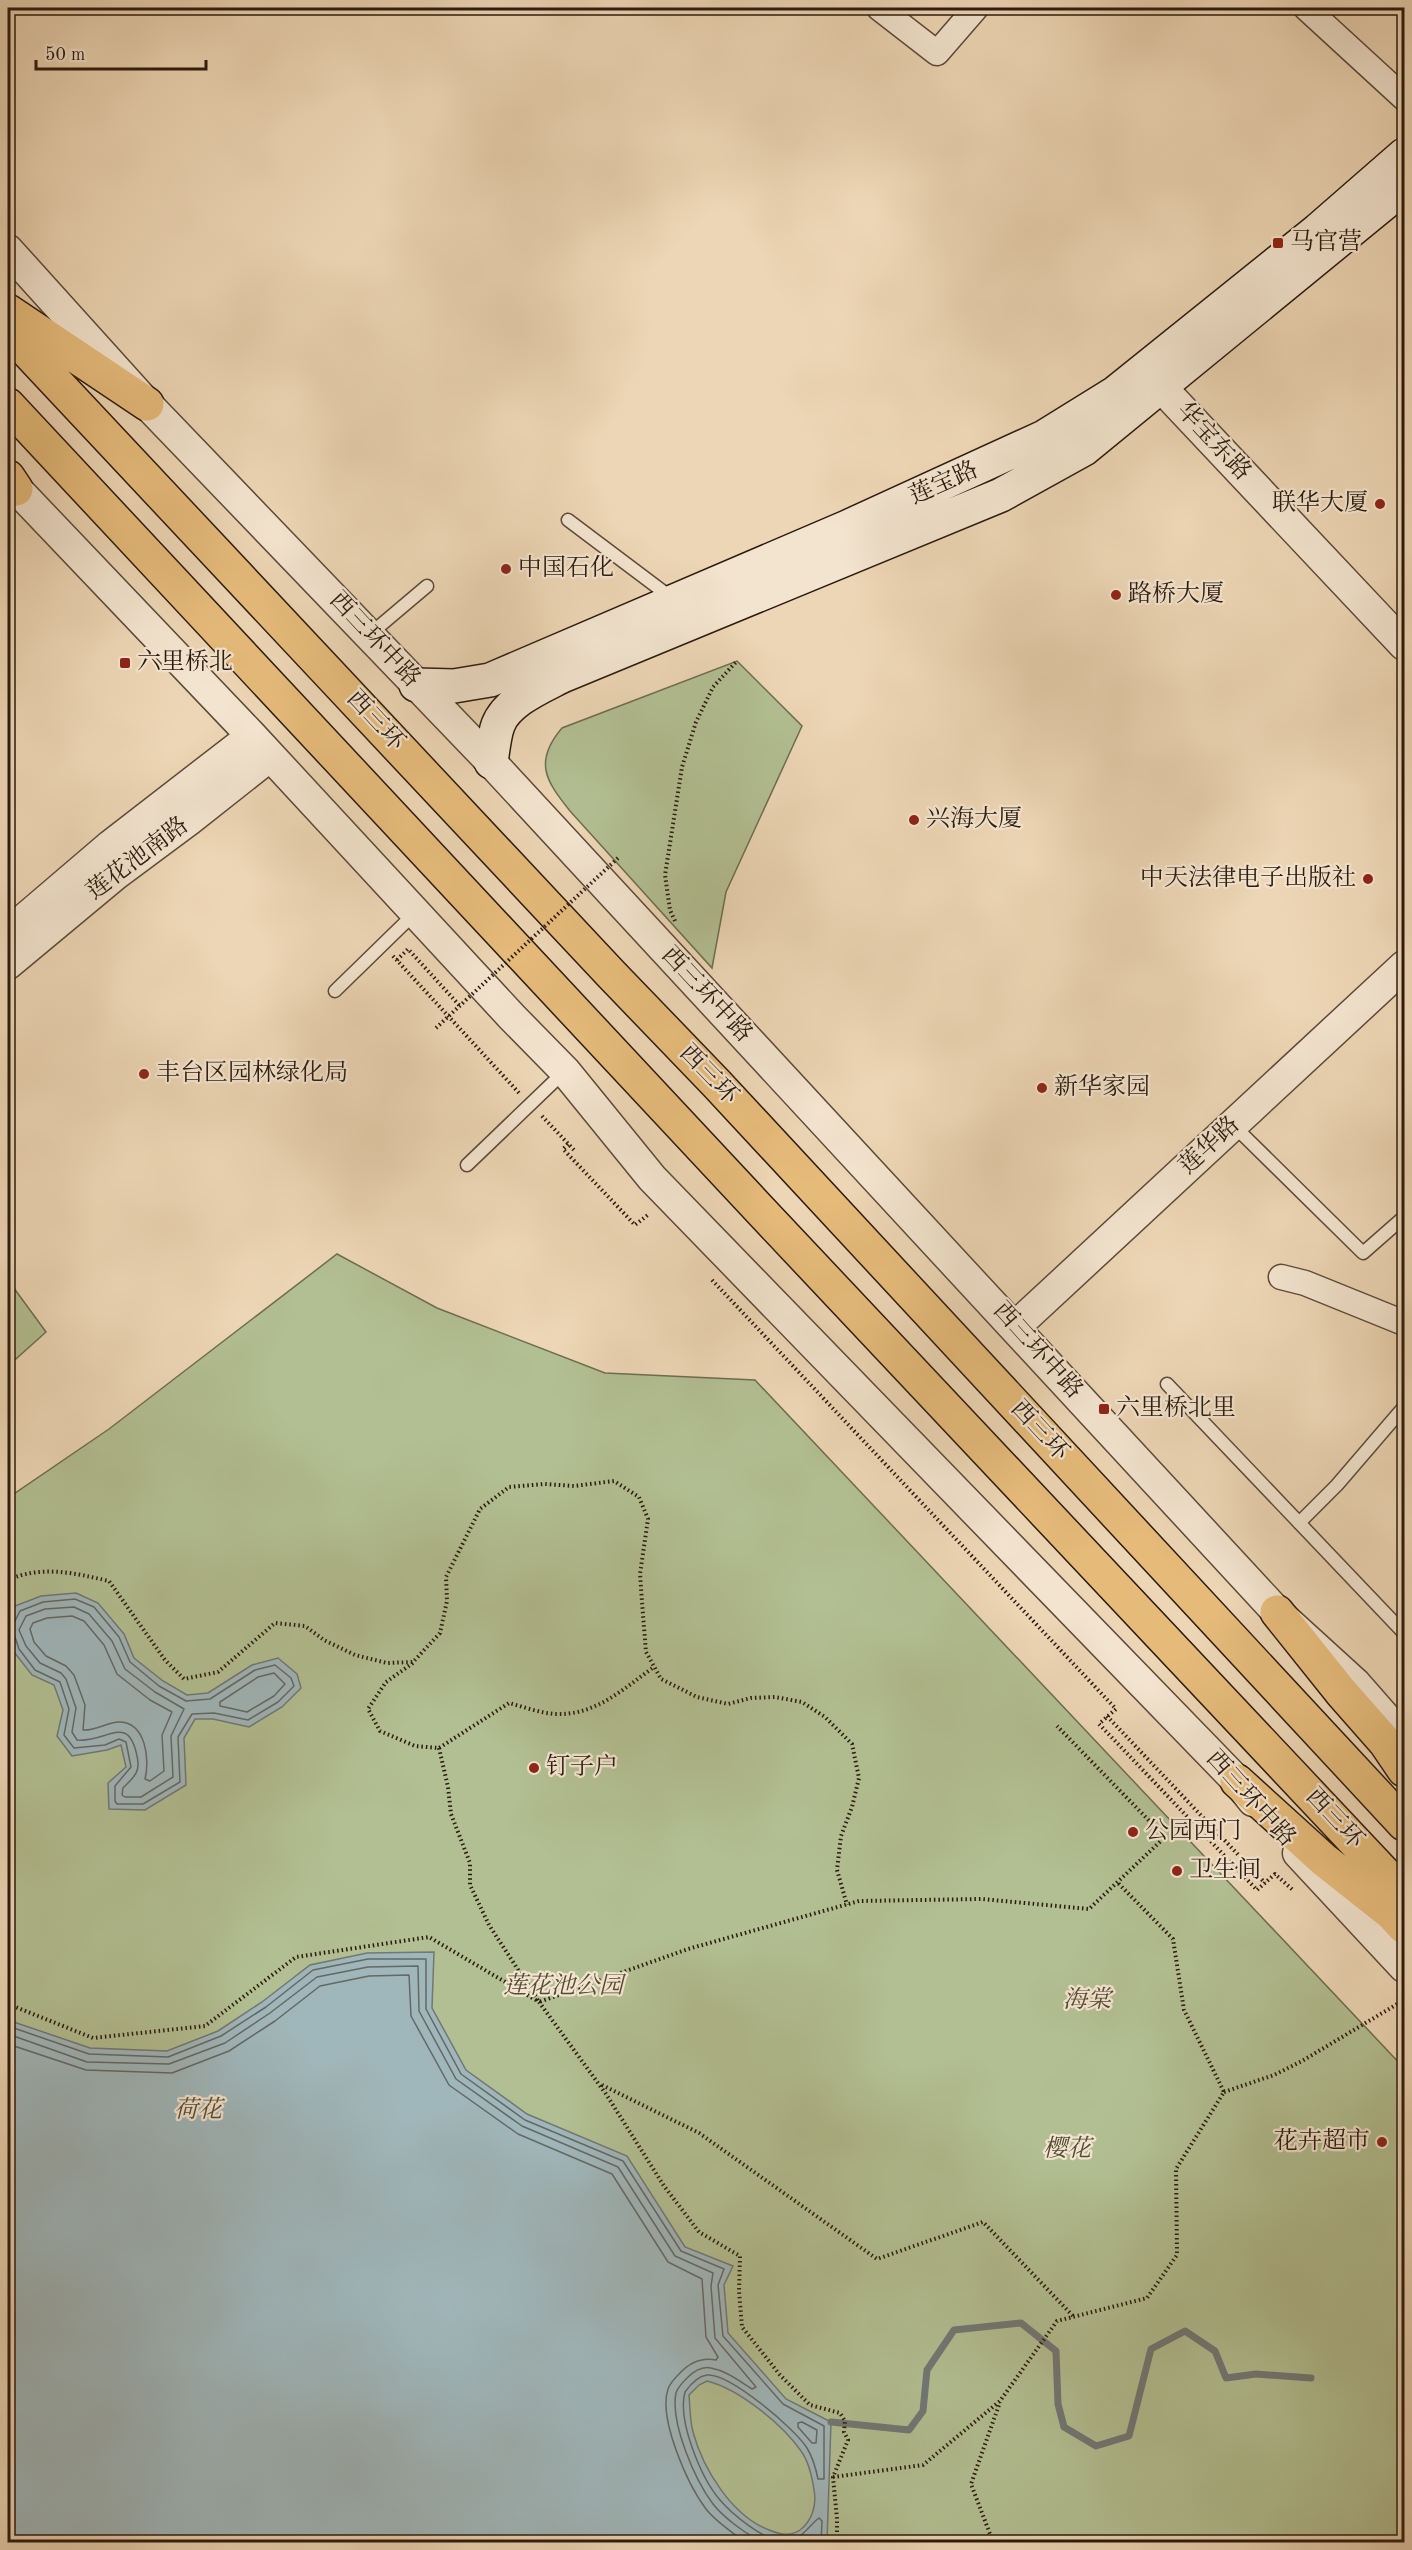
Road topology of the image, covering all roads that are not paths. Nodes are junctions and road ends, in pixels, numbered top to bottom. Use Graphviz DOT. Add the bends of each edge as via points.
graph roads {
  1 [pos="879,8"];
  2 [pos="976,8"];
  3 [pos="1306,8"];
  4 [pos="1404,98"];
  5 [pos="1404,155"];
  6 [pos="1404,187"];
  7 [pos="8,250"];
  8 [pos="8,311"];
  9 [pos="8,331"];
  10 [pos="1153,378"];
  11 [pos="147,404"];
  12 [pos="8,405"];
  13 [pos="10,482"];
  14 [pos="568,520"];
  15 [pos="427,586"];
  16 [pos="676,602"];
  17 [pos="369,635"];
  18 [pos="1404,645"];
  19 [pos="416,685"];
  20 [pos="261,746"];
  21 [pos="491,762"];
  22 [pos="415,913"];
  23 [pos="8,933"];
  24 [pos="8,964"];
  25 [pos="1404,966"];
  26 [pos="335,991"];
  27 [pos="565,1071"];
  28 [pos="1233,1125"];
  29 [pos="467,1165"];
  30 [pos="1404,1217"];
  31 [pos="1281,1277"];
  32 [pos="1404,1323"];
  33 [pos="1015,1327"];
  34 [pos="1167,1384"];
  35 [pos="1404,1407"];
  36 [pos="1299,1523"];
  37 [pos="1277,1612"];
  38 [pos="1404,1633"];
  39 [pos="1404,1739"];
  40 [pos="1404,1770"];
  41 [pos="1237,1781"];
  42 [pos="1404,1824"];
  43 [pos="1404,1894"];
  44 [pos="1404,1927"];
  45 [pos="1404,1967"];
  1 -- 2 [label="street" via="938,53"];
  3 -- 4 [label="street"];
  5 -- 10 [label="main road, 莲宝路"];
  6 -- 10 [label="main road, 莲宝路"];
  7 -- 11 [label="street, 西三环中路"];
  8 -- 11 [label="highway"];
  9 -- 42 [label="highway, 西三环" via="717,1083"];
  10 -- 16 [label="main road, 莲宝路" via="1114,393 1033,442"];
  10 -- 18 [label="street, 华宝东路"];
  10 -- 21 [label="main road, 莲宝路" via="1084,449 1001,495 562,676 528,694 498,724"];
  11 -- 17 [label="street, 西三环中路"];
  12 -- 43 [label="highway, 西三环"];
  13 -- 20 [label="street, 西三环中路"];
  14 -- 16 [label="lane"];
  15 -- 17 [label="lane"];
  16 -- 19 [label="main road, 莲宝路" via="490,680 454,686"];
  17 -- 19 [label="street, 西三环中路"];
  19 -- 21 [label="street, 西三环中路"];
  20 -- 22 [label="street, 西三环中路"];
  20 -- 23 [label="street, 莲花池南路" via="111,845"];
  20 -- 24 [label="street, 莲花池南路" via="189,820 115,875"];
  21 -- 33 [label="street, 西三环中路"];
  22 -- 26 [label="lane"];
  22 -- 27 [label="street, 西三环中路"];
  25 -- 28 [label="street, 莲华路"];
  27 -- 29 [label="lane"];
  27 -- 41 [label="street, 西三环中路" via="652,1178"];
  28 -- 30 [label="lane" via="1363,1253"];
  28 -- 33 [label="street, 莲华路"];
  31 -- 32 [label="street"];
  33 -- 37 [label="street, 西三环中路"];
  34 -- 36 [label="lane"];
  35 -- 36 [label="lane"];
  36 -- 38 [label="lane"];
  37 -- 39 [label="street, 西三环中路" via="1356,1684"];
  37 -- 40 [label="highway"];
  41 -- 44 [label="highway"];
  41 -- 45 [label="street, 西三环中路" via="1267,1820"];
}
